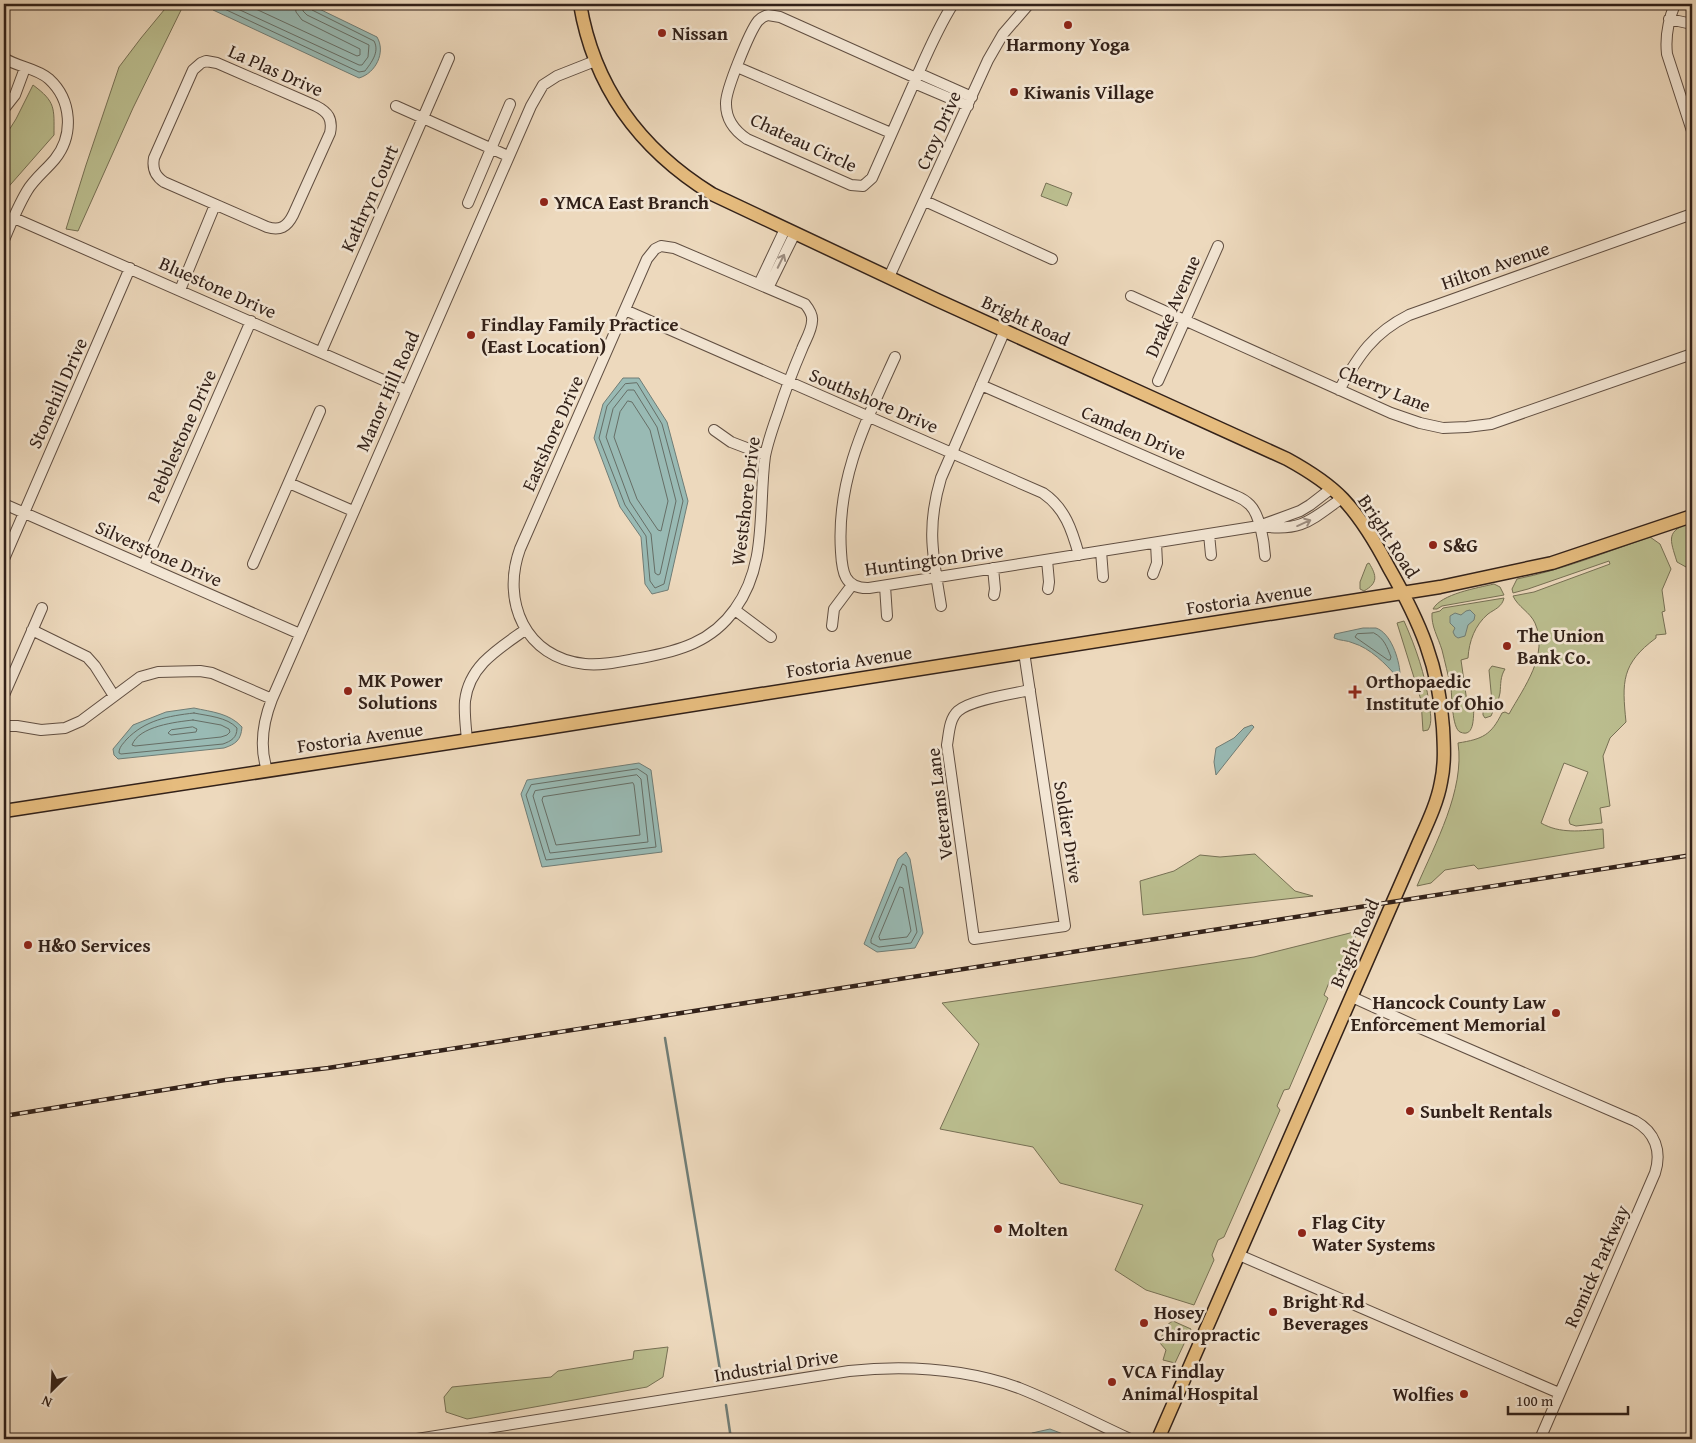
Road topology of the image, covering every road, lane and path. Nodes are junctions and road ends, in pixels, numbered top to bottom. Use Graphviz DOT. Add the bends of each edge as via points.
graph roads {
  1 [pos="580,4"];
  2 [pos="953,4"];
  3 [pos="1029,4"];
  4 [pos="1675,4"];
  5 [pos="1669,19"];
  6 [pos="1692,24"];
  7 [pos="4,58"];
  8 [pos="449,58"];
  9 [pos="595,61"];
  10 [pos="737,67"];
  11 [pos="25,68"];
  12 [pos="916,78"];
  13 [pos="970,102"];
  14 [pos="510,104"];
  15 [pos="396,106"];
  16 [pos="4,109"];
  17 [pos="423,118"];
  18 [pos="1692,131"];
  19 [pos="891,133"];
  20 [pos="491,149"];
  21 [pos="508,156"];
  22 [pos="925,202"];
  23 [pos="468,203"];
  24 [pos="215,205"];
  25 [pos="1692,214"];
  26 [pos="14,218"];
  27 [pos="790,231"];
  28 [pos="4,240"];
  29 [pos="1218,246"];
  30 [pos="1052,259"];
  31 [pos="130,268"];
  32 [pos="890,277"];
  33 [pos="764,286"];
  34 [pos="180,290"];
  35 [pos="1132,296"];
  36 [pos="625,310"];
  37 [pos="1185,320"];
  38 [pos="251,321"];
  39 [pos="1005,330"];
  40 [pos="322,352"];
  41 [pos="1692,354"];
  42 [pos="895,357"];
  43 [pos="1158,381"];
  44 [pos="788,382"];
  45 [pos="981,385"];
  46 [pos="406,390"];
  47 [pos="1339,390"];
  48 [pos="320,412"];
  49 [pos="868,416"];
  50 [pos="714,430"];
  51 [pos="952,452"];
  52 [pos="766,456"];
  53 [pos="289,483"];
  54 [pos="1332,488"];
  55 [pos="1342,498"];
  56 [pos="4,504"];
  57 [pos="354,512"];
  58 [pos="24,513"];
  59 [pos="1692,516"];
  60 [pos="1259,526"];
  61 [pos="1210,534"];
  62 [pos="1156,543"];
  63 [pos="1101,551"];
  64 [pos="1079,555"];
  65 [pos="1211,556"];
  66 [pos="1265,556"];
  67 [pos="4,559"];
  68 [pos="1047,560"];
  69 [pos="253,564"];
  70 [pos="144,565"];
  71 [pos="993,568"];
  72 [pos="1153,574"];
  73 [pos="1103,577"];
  74 [pos="936,578"];
  75 [pos="852,584"];
  76 [pos="885,586"];
  77 [pos="1048,588"];
  78 [pos="1403,593"];
  79 [pos="994,595"];
  80 [pos="941,606"];
  81 [pos="42,608"];
  82 [pos="735,610"];
  83 [pos="887,616"];
  84 [pos="832,626"];
  85 [pos="32,630"];
  86 [pos="525,630"];
  87 [pos="300,634"];
  88 [pos="771,637"];
  89 [pos="1024,652"];
  90 [pos="1030,690"];
  91 [pos="4,695"];
  92 [pos="114,696"];
  93 [pos="272,699"];
  94 [pos="4,726"];
  95 [pos="467,740"];
  96 [pos="267,770"];
  97 [pos="4,811"];
  98 [pos="974,939"];
  99 [pos="1352,996"];
  100 [pos="1239,1255"];
  101 [pos="1560,1393"];
  102 [pos="417,1439"];
  103 [pos="1130,1439"];
  104 [pos="1158,1439"];
  105 [pos="1540,1439"];
  1 -- 9 [label="main road, Bright Road"];
  2 -- 12 [label="street, Chateau Circle" via="939,26"];
  3 -- 13 [label="street, Croy Drive" via="1000,37"];
  4 -- 5 [label="street"];
  5 -- 6 [label="street"];
  5 -- 18 [label="street" via="1666,54"];
  7 -- 11 [label="street"];
  8 -- 17 [label="street, Kathryn Court"];
  9 -- 21 [label="street, Manor Hill Road" via="543,85"];
  9 -- 27 [label="main road, Bright Road" via="619,107 667,162 712,194"];
  10 -- 12 [label="street, Chateau Circle" via="758,21 774,15"];
  10 -- 19 [label="street"];
  10 -- 19 [label="street, Chateau Circle" via="726,105 728,116 738,132 852,185 868,183"];
  11 -- 16 [label="street" via="15,95"];
  11 -- 26 [label="street" via="48,78 60,92 67,107 68,127 56,158 28,189"];
  12 -- 13 [label="street"];
  12 -- 19 [label="street, Chateau Circle"];
  13 -- 22 [label="street, Croy Drive"];
  14 -- 20 [label="street"];
  15 -- 17 [label="street"];
  17 -- 20 [label="street"];
  17 -- 40 [label="street, Kathryn Court"];
  20 -- 21 [label="street"];
  20 -- 23 [label="street"];
  21 -- 46 [label="street, Manor Hill Road"];
  22 -- 30 [label="street"];
  22 -- 32 [label="street, Croy Drive"];
  24 -- 24 [label="street, La Plas Drive" via="272,229 287,225 330,133 331,122 326,112 217,63 206,61 197,66 154,158 153,169 164,182"];
  24 -- 34 [label="street"];
  25 -- 47 [label="street, Hilton Avenue" via="1409,315 1370,343"];
  26 -- 28 [label="street"];
  26 -- 31 [label="street, Bluestone Drive"];
  27 -- 32 [label="main road, Bright Road"];
  27 -- 33 [label="street"];
  29 -- 37 [label="street, Drake Avenue"];
  31 -- 34 [label="street, Bluestone Drive"];
  31 -- 58 [label="street, Stonehill Drive"];
  32 -- 39 [label="main road, Bright Road"];
  33 -- 36 [label="street, Eastshore Drive" via="674,248 661,246 647,259"];
  33 -- 44 [label="street, Westshore Drive" via="805,304 812,317"];
  34 -- 38 [label="street, Bluestone Drive"];
  35 -- 37 [label="street, Cherry Lane"];
  36 -- 44 [label="street, Southshore Drive"];
  36 -- 86 [label="street, Eastshore Drive" via="516,560 514,597"];
  37 -- 43 [label="street, Drake Avenue"];
  37 -- 47 [label="street, Cherry Lane"];
  38 -- 40 [label="street, Bluestone Drive"];
  38 -- 70 [label="street, Pebblestone Drive"];
  39 -- 45 [label="street"];
  39 -- 54 [label="main road, Bright Road" via="1287,459"];
  40 -- 46 [label="street, Bluestone Drive"];
  41 -- 47 [label="street, Cherry Lane" via="1502,420 1467,427 1443,428 1414,421"];
  42 -- 49 [label="street, Huntington Drive"];
  44 -- 49 [label="street, Southshore Drive"];
  44 -- 52 [label="street, Westshore Drive"];
  45 -- 51 [label="street"];
  45 -- 60 [label="street, Camden Drive" via="1236,496 1251,506"];
  46 -- 57 [label="street, Manor Hill Road"];
  48 -- 53 [label="street"];
  49 -- 51 [label="street, Southshore Drive"];
  49 -- 75 [label="street, Huntington Drive" via="852,456 842,508 842,567"];
  50 -- 52 [label="street" via="731,442"];
  51 -- 64 [label="street, Southshore Drive" via="1047,496 1069,523"];
  51 -- 74 [label="street" via="941,478 933,513 932,550"];
  52 -- 82 [label="street, Westshore Drive" via="757,563"];
  53 -- 57 [label="street"];
  53 -- 69 [label="street"];
  54 -- 55 [label="main road, Bright Road"];
  54 -- 60 [label="street, Huntington Drive" via="1300,511"];
  60 -- 55 [label="street, Huntington Drive, one-way" via="1283,528 1300,525"];
  55 -- 78 [label="main road, Bright Road" via="1372,537"];
  56 -- 58 [label="street, Silverstone Drive"];
  57 -- 87 [label="street, Manor Hill Road"];
  58 -- 67 [label="street, Stonehill Drive"];
  58 -- 70 [label="street, Silverstone Drive"];
  59 -- 78 [label="main road, Fostoria Avenue" via="1534,568"];
  60 -- 61 [label="street, Huntington Drive"];
  60 -- 66 [label="street, Camden Drive"];
  61 -- 62 [label="street, Huntington Drive"];
  61 -- 65 [label="street"];
  62 -- 63 [label="street, Huntington Drive"];
  62 -- 72 [label="street" via="1157,562"];
  63 -- 64 [label="street, Huntington Drive"];
  63 -- 73 [label="street"];
  64 -- 68 [label="street, Huntington Drive"];
  68 -- 71 [label="street, Huntington Drive"];
  68 -- 77 [label="street"];
  70 -- 87 [label="street, Silverstone Drive"];
  71 -- 74 [label="street, Huntington Drive"];
  71 -- 79 [label="street"];
  74 -- 76 [label="street, Huntington Drive"];
  74 -- 80 [label="street"];
  75 -- 76 [label="street, Huntington Drive" via="864,588"];
  75 -- 84 [label="street" via="834,610"];
  76 -- 83 [label="street"];
  78 -- 89 [label="main road, Fostoria Avenue"];
  78 -- 99 [label="main road, Bright Road" via="1424,637 1435,670 1441,705 1443,768 1433,809"];
  81 -- 85 [label="street"];
  82 -- 86 [label="street, Westshore Drive" via="714,631 683,649 596,664 561,658 541,646"];
  82 -- 88 [label="street"];
  85 -- 91 [label="street"];
  85 -- 92 [label="street" via="87,657"];
  86 -- 95 [label="street" via="485,659 472,679 465,702"];
  87 -- 93 [label="street, Manor Hill Road"];
  89 -- 90 [label="street, Soldier Drive"];
  89 -- 95 [label="main road, Fostoria Avenue"];
  90 -- 98 [label="street, Veterans Lane" via="976,702 958,711 949,730 948,745"];
  90 -- 98 [label="street, Soldier Drive" via="1065,926"];
  92 -- 93 [label="street" via="152,672 200,671 218,675"];
  92 -- 94 [label="street" via="81,721 65,728 41,730"];
  93 -- 96 [label="street, Manor Hill Road" via="264,720 262,738 262,757"];
  95 -- 96 [label="main road, Fostoria Avenue"];
  96 -- 97 [label="main road, Fostoria Avenue"];
  99 -- 100 [label="main road, Bright Road"];
  99 -- 101 [label="street, Romick Parkway" via="1635,1121 1653,1137 1659,1155 1655,1173"];
  100 -- 101 [label="street"];
  100 -- 104 [label="main road, Bright Road"];
  101 -- 105 [label="street, Romick Parkway"];
  102 -- 103 [label="street, Industrial Drive" via="848,1371 896,1368 950,1371 1002,1383"];
}
